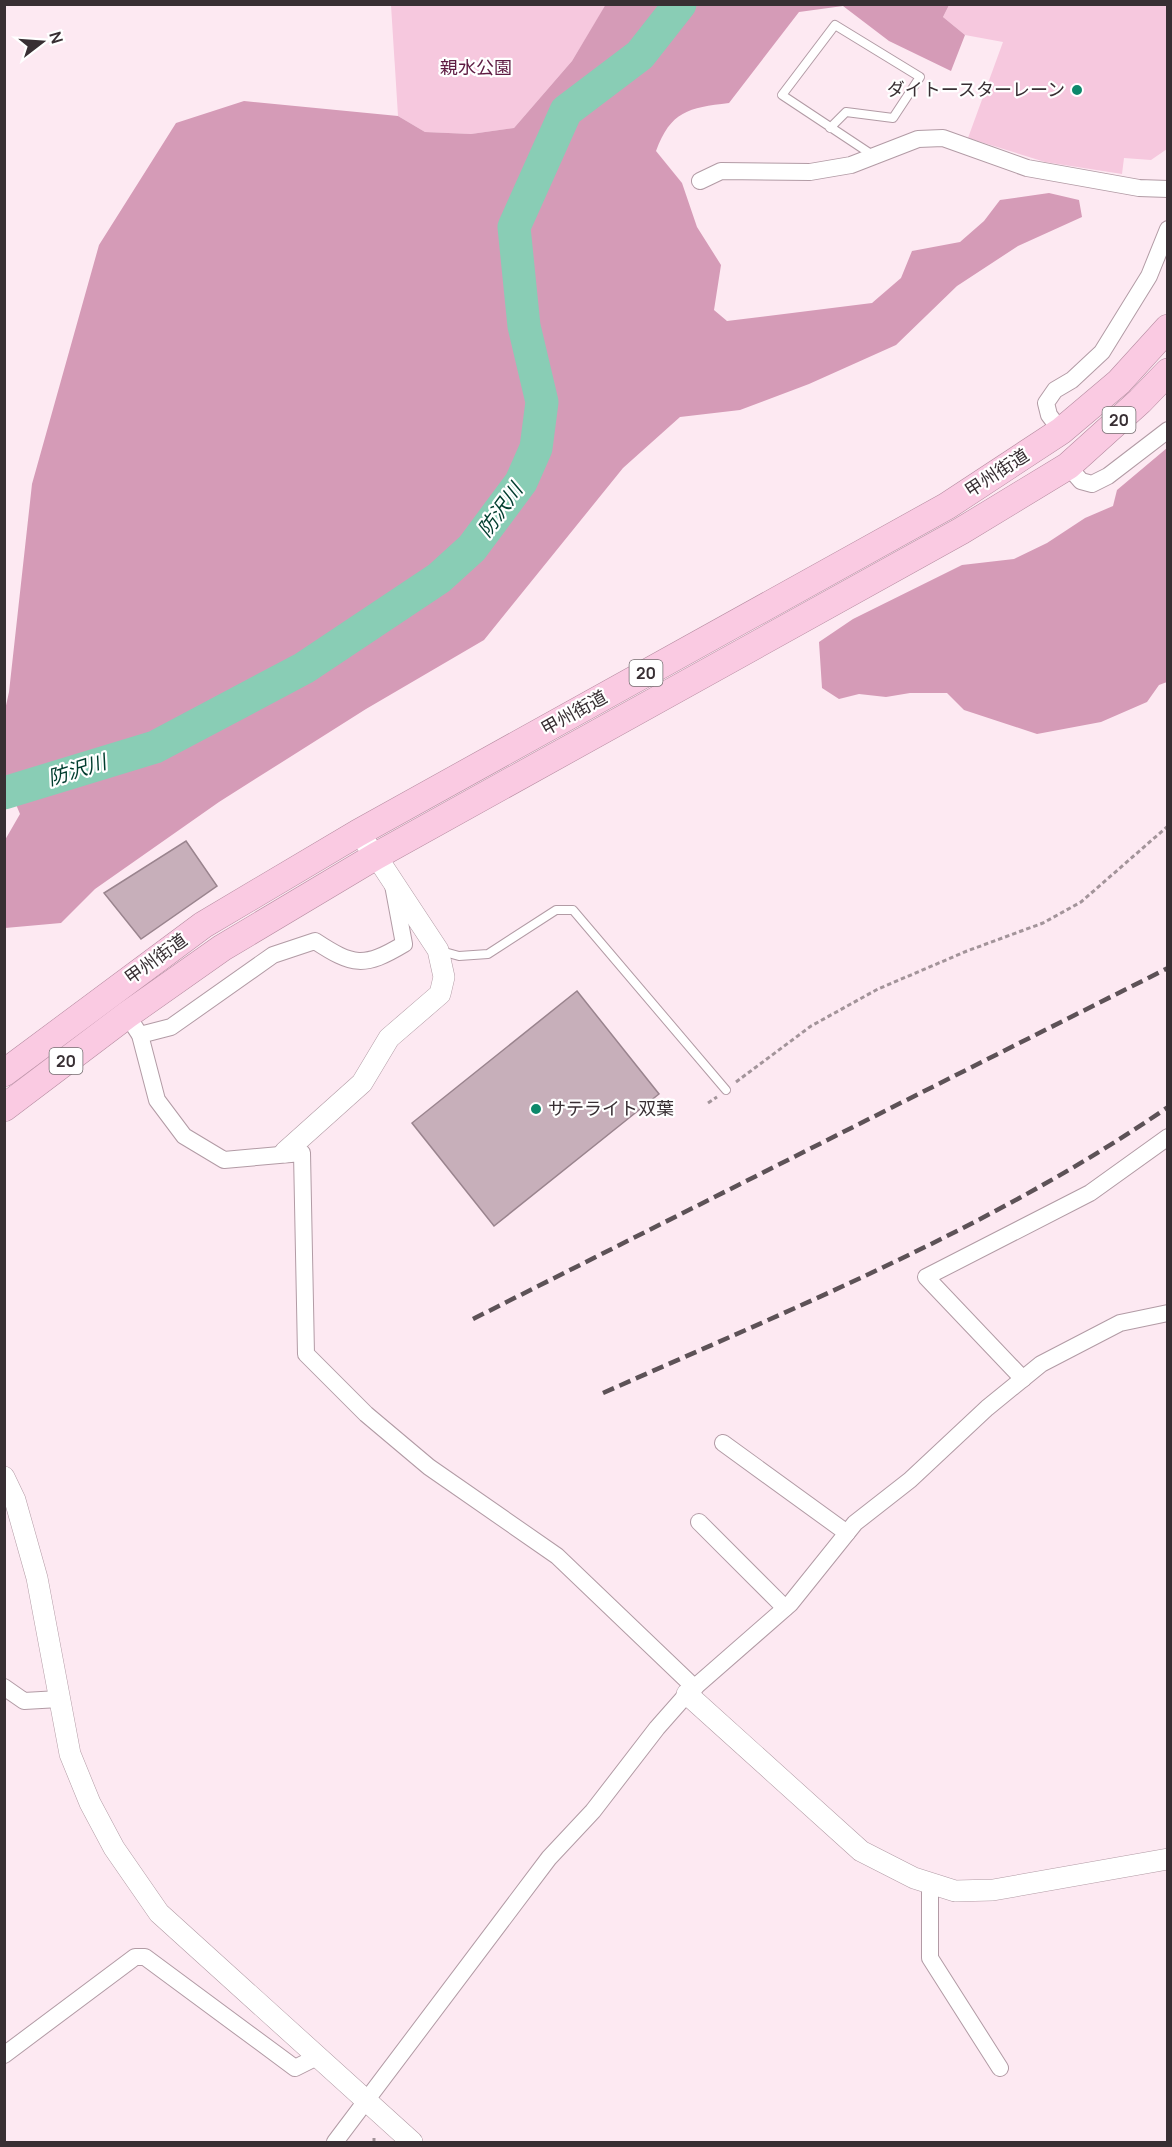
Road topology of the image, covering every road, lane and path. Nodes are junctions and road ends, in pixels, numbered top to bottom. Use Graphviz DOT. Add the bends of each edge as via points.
graph roads {
  1 [pos="830,128"];
  2 [pos="874,156"];
  3 [pos="700,181"];
  4 [pos="1167,189"];
  5 [pos="1167,229"];
  6 [pos="1167,328"];
  7 [pos="1167,372"];
  8 [pos="1167,430"];
  9 [pos="1061,431"];
  10 [pos="1068,466"];
  11 [pos="1167,826"];
  12 [pos="358,833"];
  13 [pos="376,856"];
  14 [pos="393,881"];
  15 [pos="438,950"];
  16 [pos="134,1025"];
  17 [pos="4,1073"];
  18 [pos="726,1090"];
  19 [pos="708,1103"];
  20 [pos="4,1108"];
  21 [pos="1167,1137"];
  22 [pos="285,1152"];
  23 [pos="1167,1313"];
  24 [pos="1023,1379"];
  25 [pos="723,1443"];
  26 [pos="4,1477"];
  27 [pos="699,1522"];
  28 [pos="847,1533"];
  29 [pos="785,1608"];
  30 [pos="4,1687"];
  31 [pos="691,1691"];
  32 [pos="59,1699"];
  33 [pos="1167,1859"];
  34 [pos="930,1883"];
  35 [pos="4,2055"];
  36 [pos="317,2057"];
  37 [pos="1000,2068"];
  38 [pos="366,2101"];
  39 [pos="335,2142"];
  40 [pos="412,2142"];
  1 -- 1 [label="lane" via="782,95 835,25 920,77 893,118 846,112"];
  1 -- 2 [label="lane"];
  2 -- 3 [label="street" via="851,165 810,172 721,171"];
  2 -- 4 [label="street" via="918,139 943,138 1027,168 1139,188"];
  5 -- 9 [label="street" via="1149,276 1102,352 1055,390 1046,403 1049,415"];
  6 -- 9 [label="highway, 甲州街道 / 20" via="1119,382"];
  7 -- 10 [label="highway, 甲州街道 / 20"];
  8 -- 10 [label="street" via="1092,484 1081,482"];
  9 -- 12 [label="highway, 甲州街道 / 20" via="947,506"];
  10 -- 13 [label="highway, 甲州街道 / 20" via="961,531"];
  11 -- 18 [label="path" via="1081,902 1043,923 879,989 811,1026"];
  12 -- 13 [label="street"];
  12 -- 17 [label="highway, 甲州街道 / 20" via="203,925"];
  13 -- 14 [label="street"];
  13 -- 16 [label="highway, 甲州街道 / 20" via="222,948"];
  14 -- 15 [label="street"];
  14 -- 16 [label="street" via="404,944 379,959 344,960 315,941 273,955 171,1027"];
  15 -- 18 [label="lane" via="459,956 489,954 556,910 573,910"];
  15 -- 22 [label="street" via="444,977 440,994 389,1038 362,1083"];
  16 -- 20 [label="highway, 甲州街道 / 20"];
  16 -- 22 [label="street" via="157,1100 184,1136 224,1160"];
  18 -- 19 [label="path"];
  21 -- 24 [label="street" via="1090,1193 926,1277"];
  22 -- 31 [label="street" via="302,1152 306,1354 366,1414 429,1467 558,1556"];
  23 -- 24 [label="street" via="1120,1323 1041,1364"];
  24 -- 28 [label="street" via="910,1480 855,1522"];
  25 -- 28 [label="street"];
  26 -- 32 [label="street" via="15,1500 37,1578"];
  27 -- 29 [label="street"];
  28 -- 29 [label="street"];
  29 -- 31 [label="street"];
  30 -- 32 [label="street" via="24,1701"];
  31 -- 34 [label="street" via="861,1851"];
  31 -- 38 [label="street" via="593,1811 549,1858"];
  32 -- 36 [label="street" via="70,1754 90,1803 114,1848 159,1913"];
  33 -- 34 [label="street" via="993,1890 955,1891"];
  34 -- 37 [label="street" via="930,1958"];
  35 -- 36 [label="street" via="135,1957 145,1957 295,2068"];
  36 -- 38 [label="street"];
  38 -- 39 [label="street"];
  38 -- 40 [label="street"];
}
